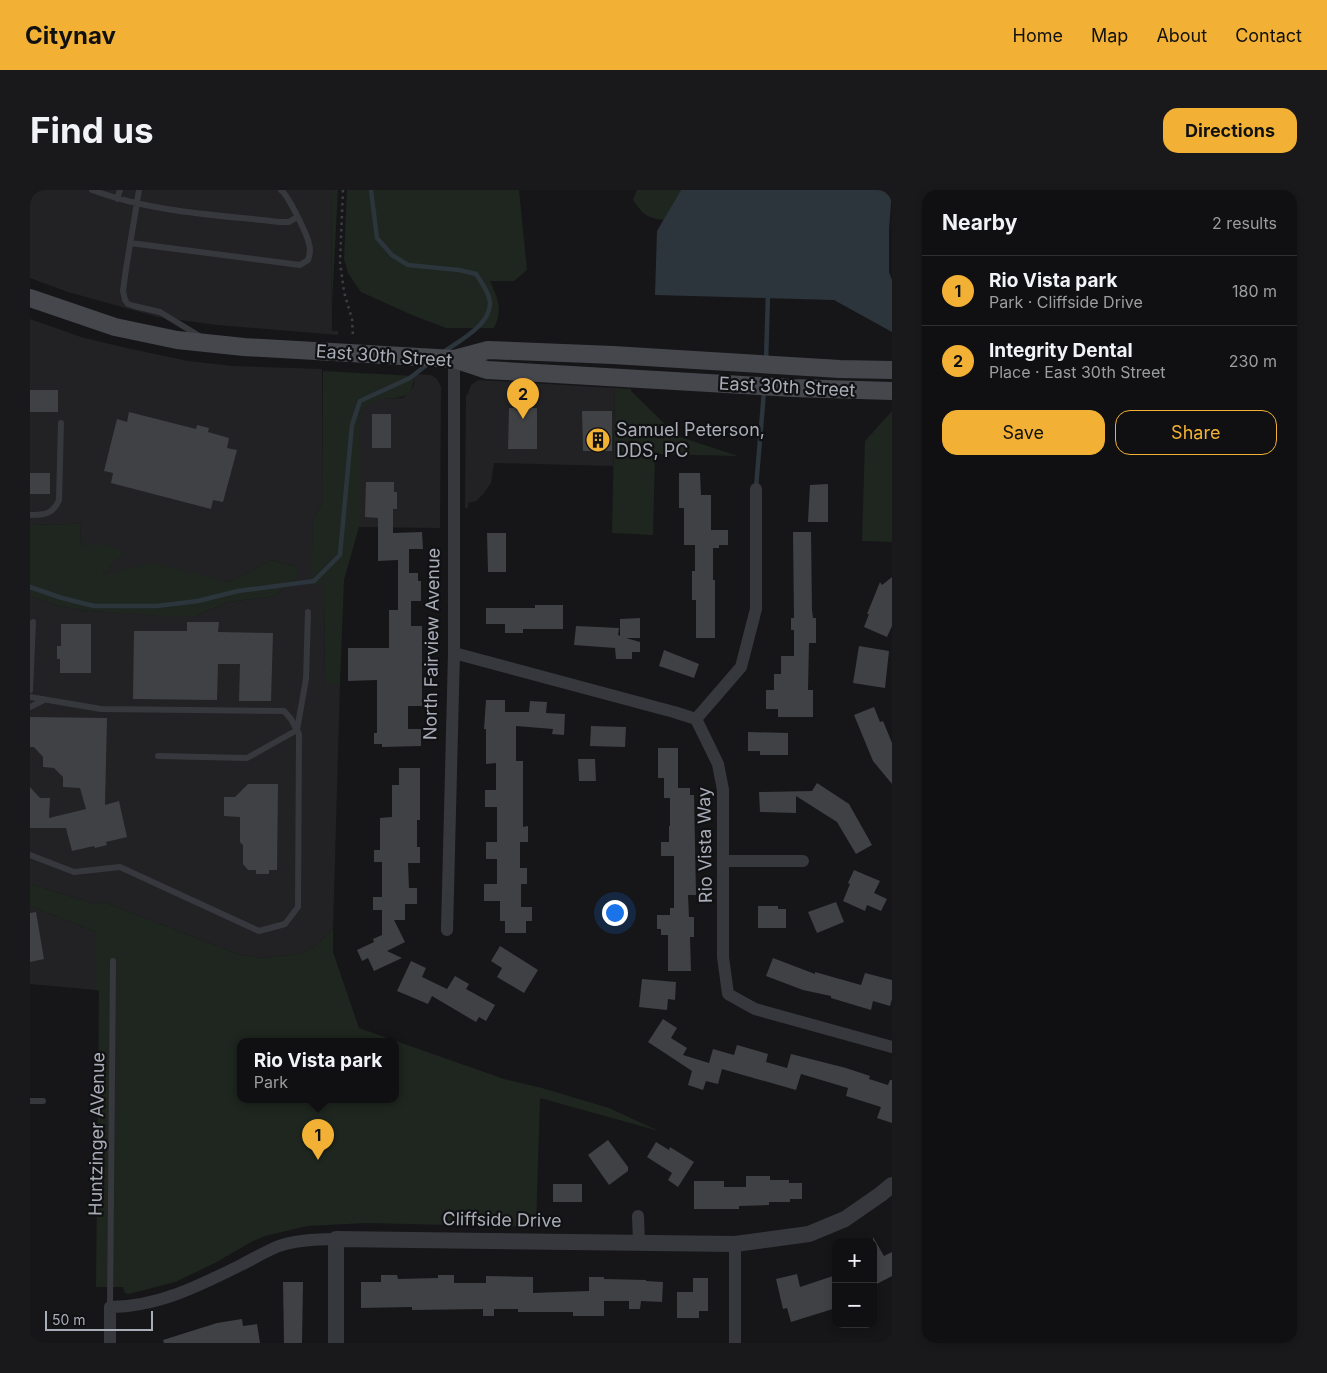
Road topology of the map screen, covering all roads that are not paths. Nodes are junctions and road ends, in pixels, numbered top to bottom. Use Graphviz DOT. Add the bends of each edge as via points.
graph roads {
  1 [pos="92,190"];
  2 [pos="120,190"];
  3 [pos="139,190"];
  4 [pos="281,190"];
  5 [pos="117,199"];
  6 [pos="136,204"];
  7 [pos="297,218"];
  8 [pos="130,243"];
  9 [pos="30,298"];
  10 [pos="212,344"];
  11 [pos="454,359"];
  12 [pos="892,370"];
  13 [pos="892,391"];
  14 [pos="61,423"];
  15 [pos="756,489"];
  16 [pos="30,515"];
  17 [pos="308,612"];
  18 [pos="34,622"];
  19 [pos="454,653"];
  20 [pos="30,690"];
  21 [pos="30,697"];
  22 [pos="44,700"];
  23 [pos="30,707"];
  24 [pos="696,719"];
  25 [pos="297,730"];
  26 [pos="158,756"];
  27 [pos="30,855"];
  28 [pos="724,861"];
  29 [pos="803,861"];
  30 [pos="447,930"];
  31 [pos="113,961"];
  32 [pos="892,1047"];
  33 [pos="30,1101"];
  34 [pos="43,1101"];
  35 [pos="892,1185"];
  36 [pos="638,1216"];
  37 [pos="336,1238"];
  38 [pos="639,1242"];
  39 [pos="735,1244"];
  40 [pos="110,1307"];
  41 [pos="110,1343"];
  42 [pos="336,1343"];
  43 [pos="735,1343"];
  1 -- 5 [label="lane"];
  2 -- 5 [label="lane"];
  3 -- 6 [label="lane"];
  4 -- 7 [label="lane"];
  5 -- 6 [label="lane"];
  6 -- 7 [label="lane" via="280,222"];
  6 -- 8 [label="lane"];
  7 -- 8 [label="lane" via="310,246 308,260 300,265"];
  8 -- 10 [label="lane" via="123,291 128,304 160,312"];
  9 -- 10 [label="main road, East 30th Street" via="115,327"];
  10 -- 11 [label="main road, East 30th Street"];
  11 -- 12 [label="main road" via="488,350"];
  11 -- 13 [label="main road, East 30th Street" via="495,371 802,389"];
  11 -- 19 [label="street, North Fairview Avenue"];
  14 -- 16 [label="lane" via="59,500 56,508 44,515"];
  15 -- 24 [label="street" via="756,608 741,667"];
  17 -- 25 [label="lane" via="306,679"];
  18 -- 20 [label="lane"];
  19 -- 24 [label="street"];
  19 -- 30 [label="street, North Fairview Avenue"];
  21 -- 22 [label="lane"];
  22 -- 23 [label="lane"];
  22 -- 25 [label="lane" via="101,708 284,711"];
  24 -- 28 [label="street, Rio Vista Way" via="718,764 723,790"];
  25 -- 26 [label="lane" via="247,758"];
  25 -- 27 [label="lane" via="298,907 285,924 259,931 120,867 74,872"];
  28 -- 29 [label="street"];
  28 -- 32 [label="street, Rio Vista Way" via="723,957 728,994 755,1009"];
  31 -- 40 [label="lane, Huntzinger AVenue"];
  33 -- 34 [label="lane"];
  35 -- 39 [label="street, Cliffside Drive" via="845,1219 809,1234"];
  36 -- 38 [label="street"];
  37 -- 38 [label="street, Cliffside Drive"];
  37 -- 40 [label="street, Cliffside Drive" via="307,1239 278,1246 175,1295 136,1306"];
  37 -- 42 [label="street"];
  38 -- 39 [label="street, Cliffside Drive"];
  39 -- 43 [label="street"];
  40 -- 41 [label="street"];
}
